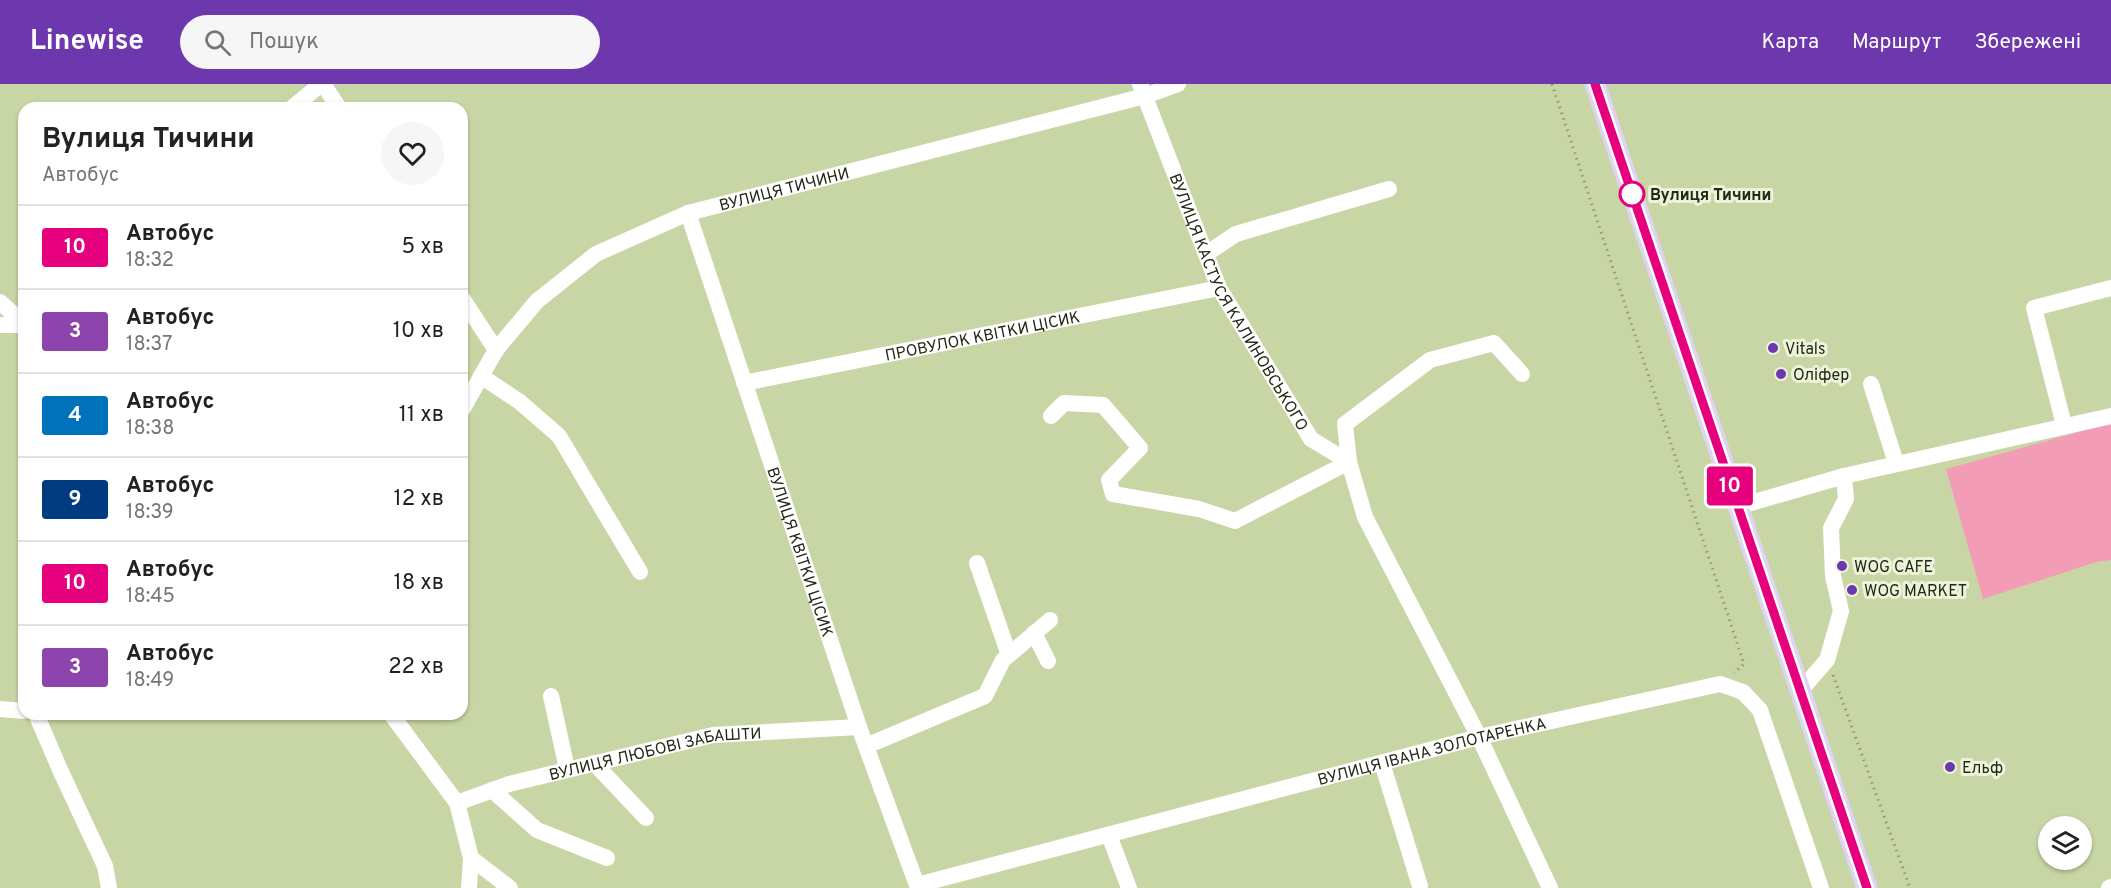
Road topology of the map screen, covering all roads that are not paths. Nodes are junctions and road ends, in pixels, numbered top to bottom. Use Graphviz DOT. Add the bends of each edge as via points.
graph roads {
  1 [pos="322,84"];
  2 [pos="1178,84"];
  3 [pos="1595,84"];
  4 [pos="1143,90"];
  5 [pos="300,102"];
  6 [pos="335,102"];
  7 [pos="1389,189"];
  8 [pos="688,213"];
  9 [pos="1206,254"];
  10 [pos="1219,288"];
  11 [pos="2111,288"];
  12 [pos="0,302"];
  13 [pos="468,307"];
  14 [pos="18,319"];
  15 [pos="0,325"];
  16 [pos="18,325"];
  17 [pos="496,350"];
  18 [pos="1522,374"];
  19 [pos="481,376"];
  20 [pos="744,383"];
  21 [pos="1871,384"];
  22 [pos="468,399"];
  23 [pos="1051,416"];
  24 [pos="2111,416"];
  25 [pos="2064,425"];
  26 [pos="1349,462"];
  27 [pos="1896,464"];
  28 [pos="1844,476"];
  29 [pos="1737,507"];
  30 [pos="977,563"];
  31 [pos="640,572"];
  32 [pos="1050,620"];
  33 [pos="1034,633"];
  34 [pos="1009,654"];
  35 [pos="1048,661"];
  36 [pos="1801,690"];
  37 [pos="551,696"];
  38 [pos="0,709"];
  39 [pos="18,710"];
  40 [pos="39,720"];
  41 [pos="395,720"];
  42 [pos="859,727"];
  43 [pos="1479,737"];
  44 [pos="866,746"];
  45 [pos="594,763"];
  46 [pos="1382,763"];
  47 [pos="567,769"];
  48 [pos="492,790"];
  49 [pos="457,803"];
  50 [pos="646,818"];
  51 [pos="1109,835"];
  52 [pos="471,858"];
  53 [pos="607,858"];
  54 [pos="1420,886"];
  55 [pos="917,887"];
  56 [pos="109,888"];
  57 [pos="469,888"];
  58 [pos="510,888"];
  59 [pos="1129,888"];
  60 [pos="1550,888"];
  61 [pos="1821,888"];
  62 [pos="1867,888"];
  1 -- 5 [label="street"];
  1 -- 6 [label="street"];
  2 -- 4 [label="street, ВУЛИЦЯ ТИЧИНИ"];
  3 -- 29 [label="main road"];
  4 -- 8 [label="street, ВУЛИЦЯ ТИЧИНИ"];
  4 -- 9 [label="street, ВУЛИЦЯ КАСТУСЯ КАЛИНОВСЬКОГО"];
  7 -- 9 [label="street" via="1236,234"];
  8 -- 17 [label="street, ВУЛИЦЯ ТИЧИНИ" via="596,254 537,301"];
  8 -- 20 [label="street, ВУЛИЦЯ КВІТКИ ЦІСИК"];
  9 -- 10 [label="street, ВУЛИЦЯ КАСТУСЯ КАЛИНОВСЬКОГО"];
  10 -- 20 [label="street, ПРОВУЛОК КВІТКИ ЦІСИК"];
  10 -- 26 [label="street, ВУЛИЦЯ КАСТУСЯ КАЛИНОВСЬКОГО" via="1311,439"];
  11 -- 25 [label="street" via="2034,308"];
  12 -- 14 [label="street"];
  13 -- 17 [label="street"];
  15 -- 16 [label="street"];
  17 -- 19 [label="street, ВУЛИЦЯ ТИЧИНИ"];
  18 -- 26 [label="street" via="1494,343 1430,360 1345,424"];
  19 -- 22 [label="street, ВУЛИЦЯ ТИЧИНИ"];
  19 -- 31 [label="street" via="520,402 559,436"];
  20 -- 42 [label="street, ВУЛИЦЯ КВІТКИ ЦІСИК"];
  21 -- 27 [label="street"];
  23 -- 26 [label="street" via="1064,403 1103,405 1140,448 1109,480 1113,494 1235,521"];
  24 -- 25 [label="street"];
  25 -- 27 [label="street"];
  26 -- 43 [label="street" via="1365,517"];
  27 -- 28 [label="street"];
  28 -- 29 [label="street"];
  28 -- 36 [label="street" via="1846,500 1831,528 1833,576 1841,611 1827,660"];
  29 -- 36 [label="main road"];
  30 -- 34 [label="street"];
  32 -- 33 [label="street"];
  33 -- 34 [label="street"];
  33 -- 35 [label="street"];
  34 -- 44 [label="street" via="1002,660 985,696"];
  36 -- 62 [label="main road"];
  37 -- 47 [label="street"];
  38 -- 39 [label="street"];
  40 -- 56 [label="street" via="105,866"];
  41 -- 49 [label="street"];
  42 -- 44 [label="street, ВУЛИЦЯ КВІТКИ ЦІСИК"];
  42 -- 45 [label="street, ВУЛИЦЯ ЛЮБОВІ ЗАБАШТИ" via="713,735"];
  43 -- 46 [label="street, ВУЛИЦЯ ІВАНА ЗОЛОТАРЕНКА"];
  43 -- 60 [label="street"];
  43 -- 61 [label="street, ВУЛИЦЯ ІВАНА ЗОЛОТАРЕНКА" via="1720,684 1743,692 1760,710"];
  44 -- 55 [label="street, ВУЛИЦЯ КВІТКИ ЦІСИК"];
  45 -- 47 [label="street, ВУЛИЦЯ ЛЮБОВІ ЗАБАШТИ"];
  45 -- 50 [label="street"];
  46 -- 51 [label="street, ВУЛИЦЯ ІВАНА ЗОЛОТАРЕНКА"];
  46 -- 54 [label="street"];
  47 -- 48 [label="street, ВУЛИЦЯ ЛЮБОВІ ЗАБАШТИ"];
  48 -- 49 [label="street, ВУЛИЦЯ ЛЮБОВІ ЗАБАШТИ"];
  48 -- 53 [label="street" via="537,830"];
  49 -- 52 [label="street"];
  51 -- 55 [label="street, ВУЛИЦЯ ІВАНА ЗОЛОТАРЕНКА"];
  51 -- 59 [label="street"];
  52 -- 57 [label="street"];
  52 -- 58 [label="street"];
}
